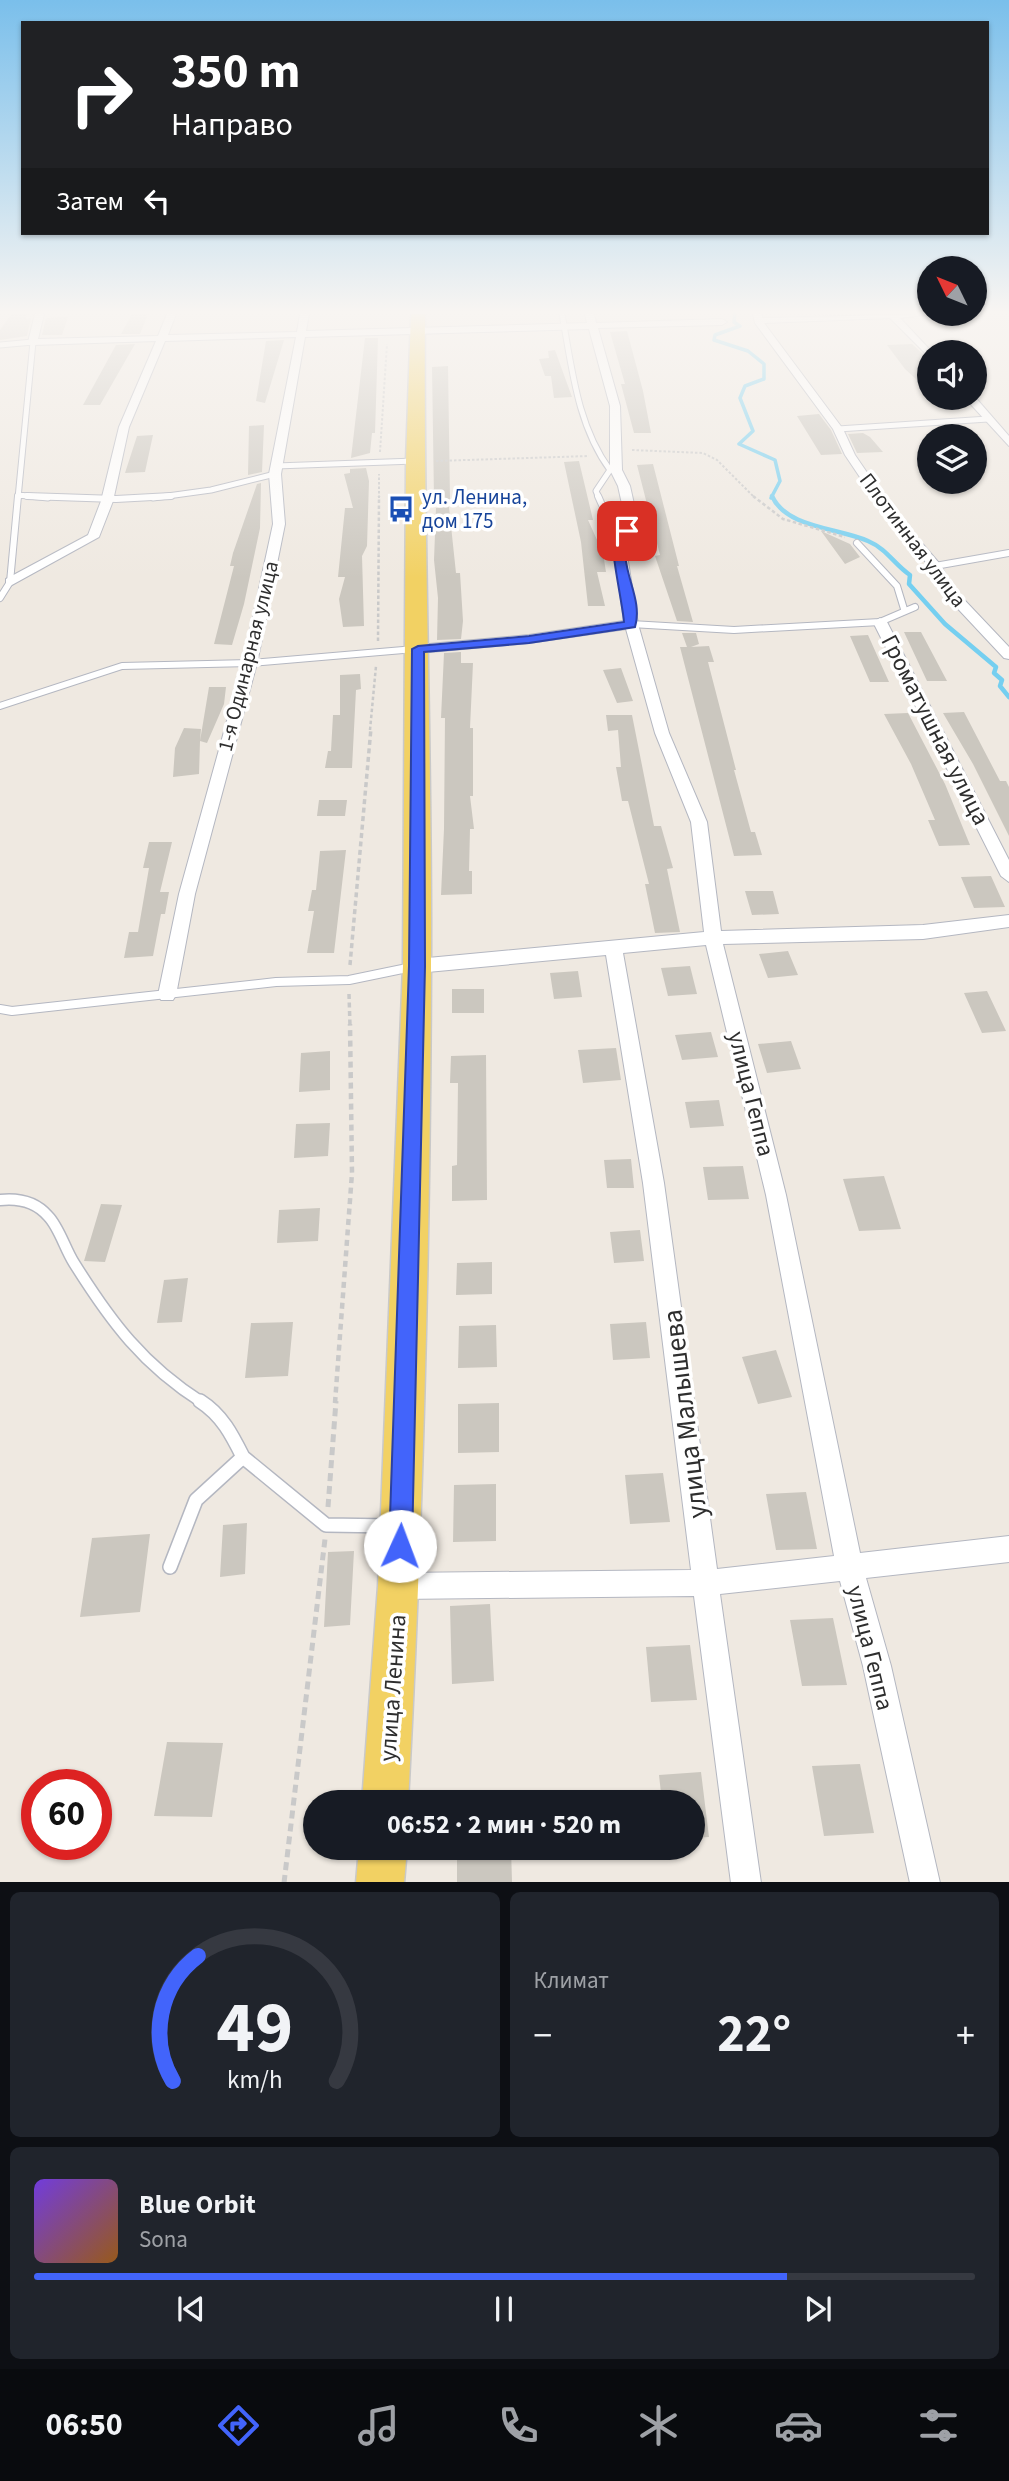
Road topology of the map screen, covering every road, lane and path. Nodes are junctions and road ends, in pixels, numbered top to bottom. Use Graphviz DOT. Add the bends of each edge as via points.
graph roads {
  1 [pos="27,402"];
  2 [pos="134,402"];
  3 [pos="289,402"];
  4 [pos="383,402"];
  5 [pos="416,402"];
  6 [pos="579,402"];
  7 [pos="614,402"];
  8 [pos="818,402"];
  9 [pos="983,410"];
  10 [pos="993,419"];
  11 [pos="838,429"];
  12 [pos="1009,443"];
  13 [pos="379,460"];
  14 [pos="415,461"];
  15 [pos="610,461"];
  16 [pos="276,470"];
  17 [pos="18,495"];
  18 [pos="107,501"];
  19 [pos="857,543"];
  20 [pos="1009,553"];
  21 [pos="935,566"];
  22 [pos="10,582"];
  23 [pos="0,598"];
  24 [pos="915,607"];
  25 [pos="904,610"];
  26 [pos="880,622"];
  27 [pos="631,624"];
  28 [pos="418,649"];
  29 [pos="377,652"];
  30 [pos="1009,655"];
  31 [pos="250,663"];
  32 [pos="0,706"];
  33 [pos="1009,876"];
  34 [pos="1009,921"];
  35 [pos="713,938"];
  36 [pos="613,947"];
  37 [pos="417,966"];
  38 [pos="349,980"];
  39 [pos="167,995"];
  40 [pos="0,1009"];
  41 [pos="0,1200"];
  42 [pos="243,1457"];
  43 [pos="326,1525"];
  44 [pos="401,1525"];
  45 [pos="1009,1549"];
  46 [pos="170,1567"];
  47 [pos="850,1569"];
  48 [pos="705,1583"];
  49 [pos="399,1586"];
  50 [pos="386,1790"];
  51 [pos="382,1860"];
  52 [pos="284,1882"];
  53 [pos="380,1882"];
  54 [pos="746,1882"];
  55 [pos="925,1882"];
  1 -- 17 [label="lane"];
  2 -- 18 [label="street"];
  3 -- 16 [label="street, 1-я Одинарная улица"];
  4 -- 13 [label="path"];
  5 -- 14 [label="main road, улица Ленина"];
  6 -- 15 [label="lane" via="592,446"];
  7 -- 15 [label="street, улица Геппа"];
  8 -- 11 [label="street, Плотинная улица"];
  9 -- 10 [label="street"];
  10 -- 11 [label="lane"];
  10 -- 12 [label="street"];
  11 -- 21 [label="street, Плотинная улица" via="886,508"];
  13 -- 14 [label="lane"];
  13 -- 16 [label="lane"];
  13 -- 29 [label="path"];
  14 -- 15 [label="path"];
  14 -- 28 [label="main road, улица Ленина"];
  15 -- 19 [label="path" via="703,453 718,460 742,487 783,519"];
  15 -- 27 [label="street, улица Геппа" via="624,486 630,513 619,543"];
  16 -- 18 [label="lane" via="232,488 183,497"];
  16 -- 31 [label="street, 1-я Одинарная улица" via="279,524"];
  17 -- 18 [label="lane"];
  17 -- 22 [label="lane"];
  18 -- 22 [label="street" via="93,537"];
  19 -- 25 [label="lane" via="897,586"];
  20 -- 21 [label="lane"];
  21 -- 30 [label="street, Плотинная улица" via="950,592"];
  22 -- 23 [label="lane"];
  24 -- 25 [label="lane"];
  25 -- 26 [label="lane"];
  26 -- 27 [label="lane" via="734,630"];
  26 -- 33 [label="street, Громатушная улица"];
  27 -- 28 [label="street"];
  27 -- 35 [label="street, улица Геппа" via="662,733 699,822"];
  28 -- 29 [label="lane"];
  28 -- 37 [label="main road, улица Ленина"];
  29 -- 31 [label="lane"];
  29 -- 38 [label="path"];
  31 -- 32 [label="lane" via="122,666"];
  31 -- 39 [label="street, 1-я Одинарная улица" via="187,894"];
  34 -- 35 [label="street" via="923,932"];
  35 -- 36 [label="street"];
  35 -- 47 [label="street, улица Геппа" via="776,1195"];
  36 -- 37 [label="street"];
  36 -- 48 [label="street, улица Малышева" via="659,1202"];
  37 -- 38 [label="lane"];
  37 -- 44 [label="main road, улица Ленина"];
  38 -- 39 [label="lane" via="276,982"];
  38 -- 43 [label="path" via="352,1173"];
  39 -- 40 [label="lane"];
  41 -- 42 [label="lane" via="21,1198 49,1216 102,1307 148,1363 211,1408 230,1430"];
  42 -- 43 [label="lane"];
  42 -- 46 [label="lane" via="196,1500"];
  43 -- 44 [label="lane"];
  43 -- 52 [label="path"];
  44 -- 49 [label="main road, улица Ленина"];
  45 -- 47 [label="street"];
  47 -- 48 [label="street"];
  47 -- 55 [label="street, улица Геппа"];
  48 -- 49 [label="street"];
  48 -- 54 [label="street, улица Малышева"];
  49 -- 50 [label="main road, улица Ленина"];
  51 -- 53 [label="main road"];
}
